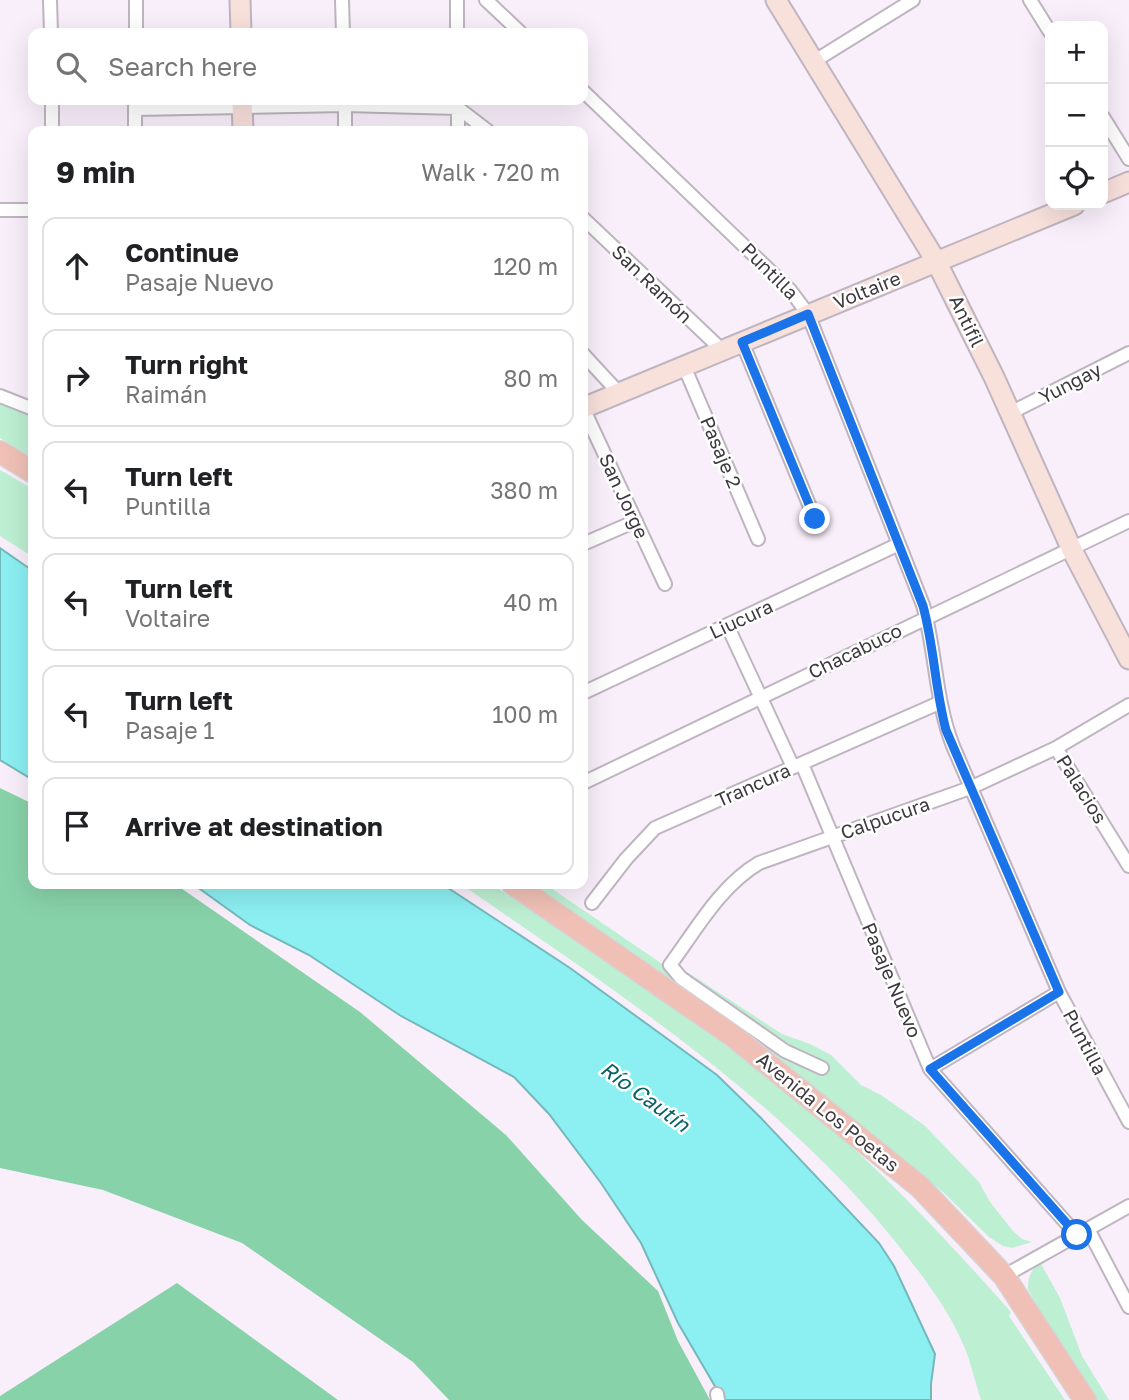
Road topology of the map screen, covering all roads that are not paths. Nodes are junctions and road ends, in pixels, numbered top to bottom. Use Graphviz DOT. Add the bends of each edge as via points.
graph roads {
  1 [pos="50,0"];
  2 [pos="136,0"];
  3 [pos="240,0"];
  4 [pos="342,0"];
  5 [pos="457,0"];
  6 [pos="486,0"];
  7 [pos="776,0"];
  8 [pos="913,0"];
  9 [pos="1030,0"];
  10 [pos="1045,24"];
  11 [pos="51,28"];
  12 [pos="136,28"];
  13 [pos="241,28"];
  14 [pos="343,28"];
  15 [pos="457,28"];
  16 [pos="516,28"];
  17 [pos="813,62"];
  18 [pos="588,96"];
  19 [pos="52,105"];
  20 [pos="135,105"];
  21 [pos="242,105"];
  22 [pos="345,105"];
  23 [pos="458,105"];
  24 [pos="459,105"];
  25 [pos="1108,125"];
  26 [pos="52,126"];
  27 [pos="135,126"];
  28 [pos="243,126"];
  29 [pos="345,126"];
  30 [pos="458,126"];
  31 [pos="482,126"];
  32 [pos="1129,159"];
  33 [pos="1129,182"];
  34 [pos="1108,191"];
  35 [pos="0,210"];
  36 [pos="28,210"];
  37 [pos="1062,210"];
  38 [pos="588,223"];
  39 [pos="936,261"];
  40 [pos="808,314"];
  41 [pos="742,342"];
  42 [pos="722,350"];
  43 [pos="1129,353"];
  44 [pos="588,359"];
  45 [pos="684,366"];
  46 [pos="620,393"];
  47 [pos="0,396"];
  48 [pos="588,406"];
  49 [pos="28,407"];
  50 [pos="1010,413"];
  51 [pos="588,419"];
  52 [pos="0,452"];
  53 [pos="28,469"];
  54 [pos="815,519"];
  55 [pos="636,521"];
  56 [pos="1129,521"];
  57 [pos="758,539"];
  58 [pos="588,542"];
  59 [pos="899,544"];
  60 [pos="1072,550"];
  61 [pos="665,584"];
  62 [pos="926,617"];
  63 [pos="727,625"];
  64 [pos="1129,659"];
  65 [pos="588,691"];
  66 [pos="760,697"];
  67 [pos="939,703"];
  68 [pos="1129,705"];
  69 [pos="1056,748"];
  70 [pos="797,765"];
  71 [pos="588,781"];
  72 [pos="970,788"];
  73 [pos="831,837"];
  74 [pos="1129,866"];
  75 [pos="520,889"];
  76 [pos="592,903"];
  77 [pos="1059,992"];
  78 [pos="822,1068"];
  79 [pos="930,1069"];
  80 [pos="1129,1122"];
  81 [pos="1129,1206"];
  82 [pos="1082,1232"];
  83 [pos="1004,1276"];
  84 [pos="1129,1307"];
  85 [pos="1085,1400"];
  1 -- 11 [label="street"];
  2 -- 12 [label="street"];
  3 -- 13 [label="street"];
  4 -- 14 [label="street"];
  5 -- 15 [label="street"];
  6 -- 16 [label="street"];
  7 -- 17 [label="street, Antifil"];
  8 -- 17 [label="street"];
  9 -- 10 [label="street"];
  17 -- 39 [label="street, Antifil"];
  18 -- 40 [label="street, Puntilla" via="790,290"];
  19 -- 26 [label="street"];
  20 -- 27 [label="street"];
  21 -- 28 [label="street"];
  22 -- 29 [label="street"];
  23 -- 30 [label="street"];
  24 -- 31 [label="street"];
  25 -- 32 [label="street"];
  33 -- 34 [label="street"];
  35 -- 36 [label="street"];
  37 -- 39 [label="street, Voltaire"];
  38 -- 42 [label="street, San Ramón"];
  39 -- 40 [label="street, Voltaire"];
  39 -- 50 [label="street, Antifil"];
  40 -- 41 [label="street, Voltaire"];
  40 -- 59 [label="street, Puntilla"];
  41 -- 42 [label="street, Voltaire"];
  41 -- 54 [label="street"];
  42 -- 45 [label="street, Voltaire"];
  43 -- 50 [label="street, Yungay"];
  44 -- 46 [label="street"];
  45 -- 46 [label="street, Voltaire"];
  45 -- 57 [label="street, Pasaje 2"];
  46 -- 48 [label="street, Voltaire"];
  47 -- 49 [label="street"];
  50 -- 60 [label="street, Antifil"];
  51 -- 55 [label="street, San Jorge"];
  52 -- 53 [label="main road"];
  55 -- 58 [label="street"];
  55 -- 61 [label="street, San Jorge"];
  56 -- 60 [label="street, Chacabuco"];
  59 -- 62 [label="street, Puntilla"];
  59 -- 63 [label="street, Liucura"];
  60 -- 62 [label="street, Chacabuco"];
  60 -- 64 [label="street, Antifil"];
  62 -- 66 [label="street, Chacabuco"];
  62 -- 67 [label="street, Puntilla"];
  63 -- 65 [label="street, Liucura"];
  63 -- 66 [label="street, Pasaje Nuevo"];
  66 -- 70 [label="street, Pasaje Nuevo"];
  66 -- 71 [label="street, Chacabuco"];
  67 -- 70 [label="street, Trancura"];
  67 -- 72 [label="street, Puntilla"];
  68 -- 69 [label="street, Calpucura"];
  69 -- 72 [label="street, Calpucura"];
  69 -- 74 [label="street, Palacios"];
  70 -- 73 [label="street, Pasaje Nuevo"];
  70 -- 76 [label="street, Trancura" via="655,828"];
  72 -- 73 [label="street, Calpucura"];
  72 -- 77 [label="street, Puntilla"];
  73 -- 78 [label="street, Calpucura" via="771,858 740,875 670,965 681,978 785,1051"];
  73 -- 79 [label="street, Pasaje Nuevo"];
  75 -- 83 [label="main road, Avenida Los Poetas" via="733,1036 833,1115 920,1187"];
  77 -- 79 [label="street"];
  77 -- 80 [label="street, Puntilla"];
  79 -- 82 [label="street, Pasaje Nuevo"];
  81 -- 82 [label="street"];
  82 -- 83 [label="street"];
  82 -- 84 [label="street, Pasaje Nuevo"];
  83 -- 85 [label="main road, Avenida Los Poetas"];
}
